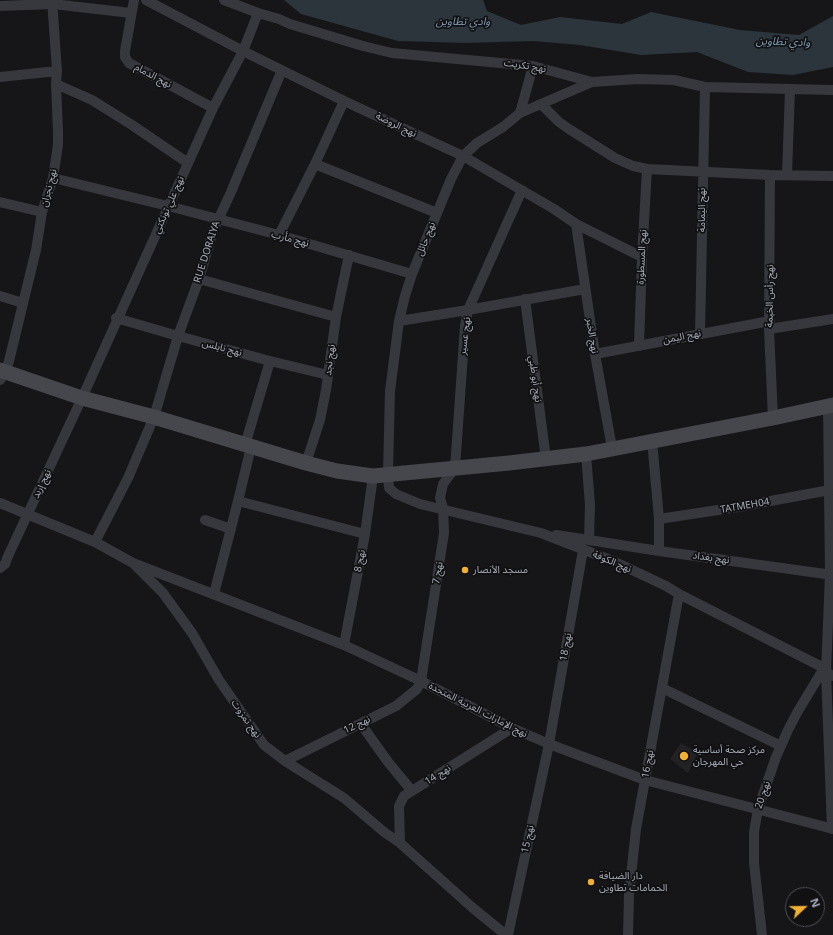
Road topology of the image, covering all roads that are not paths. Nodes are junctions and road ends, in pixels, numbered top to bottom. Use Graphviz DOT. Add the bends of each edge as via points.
graph roads {
  1 [pos="134,0"];
  2 [pos="146,0"];
  3 [pos="224,0"];
  4 [pos="52,2"];
  5 [pos="0,6"];
  6 [pos="131,13"];
  7 [pos="258,13"];
  8 [pos="243,51"];
  9 [pos="533,66"];
  10 [pos="282,70"];
  11 [pos="57,71"];
  12 [pos="0,77"];
  13 [pos="592,82"];
  14 [pos="56,84"];
  15 [pos="706,87"];
  16 [pos="790,89"];
  17 [pos="833,90"];
  18 [pos="344,101"];
  19 [pos="541,104"];
  20 [pos="213,108"];
  21 [pos="520,113"];
  22 [pos="463,156"];
  23 [pos="188,163"];
  24 [pos="315,164"];
  25 [pos="647,169"];
  26 [pos="703,172"];
  27 [pos="770,175"];
  28 [pos="787,175"];
  29 [pos="833,176"];
  30 [pos="53,178"];
  31 [pos="522,190"];
  32 [pos="0,202"];
  33 [pos="168,206"];
  34 [pos="42,212"];
  35 [pos="437,213"];
  36 [pos="217,219"];
  37 [pos="576,224"];
  38 [pos="279,235"];
  39 [pos="349,255"];
  40 [pos="642,257"];
  41 [pos="412,274"];
  42 [pos="199,279"];
  43 [pos="585,289"];
  44 [pos="0,296"];
  45 [pos="524,299"];
  46 [pos="23,303"];
  47 [pos="468,310"];
  48 [pos="336,317"];
  49 [pos="117,318"];
  50 [pos="833,319"];
  51 [pos="399,321"];
  52 [pos="769,325"];
  53 [pos="700,334"];
  54 [pos="178,336"];
  55 [pos="639,346"];
  56 [pos="595,354"];
  57 [pos="270,361"];
  58 [pos="2,374"];
  59 [pos="328,375"];
  60 [pos="82,398"];
  61 [pos="830,406"];
  62 [pos="154,417"];
  63 [pos="774,418"];
  64 [pos="652,440"];
  65 [pos="248,446"];
  66 [pos="612,448"];
  67 [pos="586,454"];
  68 [pos="546,459"];
  69 [pos="306,462"];
  70 [pos="455,468"];
  71 [pos="388,474"];
  72 [pos="373,476"];
  73 [pos="830,490"];
  74 [pos="238,501"];
  75 [pos="0,503"];
  76 [pos="443,508"];
  77 [pos="27,515"];
  78 [pos="659,519"];
  79 [pos="205,520"];
  80 [pos="231,529"];
  81 [pos="541,533"];
  82 [pos="365,534"];
  83 [pos="589,540"];
  84 [pos="95,542"];
  85 [pos="583,550"];
  86 [pos="659,551"];
  87 [pos="133,562"];
  88 [pos="0,568"];
  89 [pos="832,574"];
  90 [pos="214,594"];
  91 [pos="679,594"];
  92 [pos="344,645"];
  93 [pos="828,672"];
  94 [pos="421,681"];
  95 [pos="662,688"];
  96 [pos="361,724"];
  97 [pos="512,728"];
  98 [pos="548,744"];
  99 [pos="781,746"];
  100 [pos="286,761"];
  101 [pos="645,780"];
  102 [pos="412,791"];
  103 [pos="758,809"];
  104 [pos="833,829"];
  105 [pos="400,843"];
  106 [pos="507,935"];
  107 [pos="628,935"];
  108 [pos="762,935"];
  1 -- 6 [label="street, نهج الدمام"];
  2 -- 8 [label="street, نهج الروضة"];
  3 -- 7 [label="street, نهج تكريت"];
  4 -- 5 [label="street"];
  4 -- 6 [label="street"];
  4 -- 11 [label="street, نهج نجران"];
  6 -- 20 [label="street, نهج الدمام" via="125,51 129,63"];
  7 -- 8 [label="street, نهج علي تونكتي"];
  7 -- 9 [label="street, نهج تكريت" via="392,53"];
  8 -- 10 [label="street, نهج الروضة"];
  8 -- 20 [label="street, نهج علي تونكتي"];
  9 -- 13 [label="street, نهج تكريت"];
  9 -- 21 [label="street"];
  10 -- 18 [label="street, نهج الروضة"];
  10 -- 36 [label="street, RUE DORAIYA" via="231,192"];
  11 -- 12 [label="street"];
  11 -- 14 [label="street, نهج نجران"];
  13 -- 15 [label="street, نهج تكريت" via="667,80"];
  13 -- 19 [label="street, نهج حائل"];
  14 -- 23 [label="street" via="92,100"];
  14 -- 30 [label="street, نهج نجران" via="58,138"];
  15 -- 16 [label="street, نهج تكريت"];
  15 -- 26 [label="street, نهج اليمامة"];
  16 -- 17 [label="street, نهج تكريت"];
  16 -- 28 [label="street"];
  18 -- 22 [label="street, نهج الروضة"];
  18 -- 24 [label="street"];
  19 -- 21 [label="street, نهج حائل"];
  19 -- 25 [label="street" via="564,126 615,158"];
  20 -- 23 [label="street, نهج علي تونكتي"];
  21 -- 22 [label="street, نهج حائل"];
  22 -- 31 [label="street, نهج الروضة"];
  22 -- 35 [label="street, نهج حائل"];
  23 -- 33 [label="street, نهج علي تونكتي"];
  24 -- 35 [label="street"];
  24 -- 38 [label="street"];
  25 -- 26 [label="street"];
  25 -- 40 [label="street, نهج المسطورة"];
  26 -- 27 [label="street"];
  26 -- 53 [label="street, نهج اليمامة"];
  27 -- 28 [label="street"];
  27 -- 52 [label="street, نهج رأس الخيمة"];
  28 -- 29 [label="street"];
  30 -- 33 [label="street, نهج مأرب"];
  30 -- 34 [label="street, نهج نجران"];
  31 -- 37 [label="street, نهج الروضة"];
  31 -- 47 [label="street, نهج عسير"];
  32 -- 34 [label="street"];
  33 -- 36 [label="street, نهج مأرب"];
  33 -- 49 [label="street, نهج علي تونكتي"];
  34 -- 46 [label="street, نهج نجران"];
  35 -- 41 [label="street, نهج حائل"];
  36 -- 38 [label="street, نهج مأرب"];
  36 -- 42 [label="street, RUE DORAIYA"];
  37 -- 40 [label="street, نهج الروضة"];
  37 -- 43 [label="street, نهج الخبر"];
  38 -- 39 [label="street, نهج مأرب"];
  39 -- 41 [label="street, نهج مأرب"];
  39 -- 48 [label="street, نهج نجد"];
  40 -- 55 [label="street, نهج المسطورة"];
  41 -- 51 [label="street, نهج حائل"];
  42 -- 48 [label="street"];
  42 -- 54 [label="street, RUE DORAIYA"];
  43 -- 45 [label="street"];
  43 -- 56 [label="street, نهج الخبر"];
  44 -- 46 [label="street"];
  45 -- 47 [label="street"];
  45 -- 68 [label="street, نهج أبو ظبي"];
  46 -- 58 [label="street, نهج نجران"];
  47 -- 51 [label="street"];
  47 -- 70 [label="street, نهج عسير" via="462,349"];
  48 -- 59 [label="street, نهج نجد"];
  49 -- 54 [label="street, نهج نابلس"];
  49 -- 60 [label="street, نهج علي تونكتي"];
  50 -- 52 [label="street, نهج اليمن"];
  51 -- 71 [label="street, نهج حائل" via="390,391"];
  52 -- 53 [label="street, نهج اليمن"];
  52 -- 63 [label="street, نهج رأس الخيمة"];
  53 -- 55 [label="street, نهج اليمن"];
  54 -- 57 [label="street, نهج نابلس"];
  54 -- 62 [label="street, RUE DORAIYA"];
  55 -- 56 [label="street, نهج اليمن"];
  56 -- 66 [label="street, نهج الخبر"];
  57 -- 59 [label="street, نهج نابلس"];
  57 -- 65 [label="street"];
  58 -- 60 [label="main road"];
  59 -- 69 [label="street, نهج نجد" via="320,420"];
  60 -- 62 [label="main road"];
  60 -- 77 [label="street, نهج إربد"];
  61 -- 63 [label="main road"];
  61 -- 73 [label="street"];
  62 -- 65 [label="main road"];
  62 -- 84 [label="street, RUE DORAIYA" via="128,478"];
  63 -- 64 [label="main road"];
  64 -- 66 [label="main road"];
  64 -- 78 [label="street"];
  65 -- 69 [label="main road"];
  65 -- 74 [label="street"];
  66 -- 67 [label="main road"];
  67 -- 68 [label="main road"];
  67 -- 83 [label="street" via="590,505"];
  68 -- 70 [label="main road"];
  69 -- 72 [label="main road"];
  70 -- 71 [label="main road"];
  70 -- 76 [label="street, نهج 7" via="443,484 440,498"];
  71 -- 72 [label="main road"];
  71 -- 76 [label="street, نهج الكوفة" via="389,488 396,494 420,504"];
  72 -- 82 [label="street, نهج 8"];
  73 -- 78 [label="street, TATMEH04"];
  73 -- 89 [label="street"];
  74 -- 80 [label="street"];
  74 -- 82 [label="street"];
  75 -- 77 [label="street, نهج تمزوت"];
  76 -- 81 [label="street, نهج الكوفة"];
  76 -- 94 [label="street, نهج 7" via="444,533"];
  77 -- 84 [label="street, نهج تمزوت"];
  77 -- 88 [label="street, نهج إربد" via="5,564"];
  78 -- 86 [label="street"];
  79 -- 80 [label="street"];
  80 -- 90 [label="street"];
  81 -- 83 [label="street, نهج بغداد"];
  81 -- 85 [label="street, نهج الكوفة"];
  82 -- 92 [label="street, نهج 8"];
  83 -- 86 [label="street, نهج بغداد"];
  84 -- 87 [label="street, نهج تمزوت"];
  85 -- 91 [label="street, نهج الكوفة" via="613,561"];
  85 -- 98 [label="street, نهج 18"];
  86 -- 89 [label="street, نهج بغداد"];
  87 -- 90 [label="street, نهج الإمارات العربية المتحدة"];
  87 -- 100 [label="street, نهج تمزوت" via="164,593 264,745"];
  89 -- 93 [label="street"];
  90 -- 92 [label="street, نهج الإمارات العربية المتحدة"];
  91 -- 93 [label="street, نهج الكوفة"];
  91 -- 95 [label="street, نهج 16"];
  92 -- 94 [label="street, نهج الإمارات العربية المتحدة"];
  93 -- 99 [label="street, نهج 20" via="798,711"];
  93 -- 104 [label="street"];
  94 -- 96 [label="street, نهج 12" via="417,689 396,706"];
  94 -- 97 [label="street, نهج الإمارات العربية المتحدة"];
  95 -- 99 [label="street"];
  95 -- 101 [label="street, نهج 16"];
  96 -- 100 [label="street, نهج 12"];
  96 -- 102 [label="street"];
  97 -- 98 [label="street, نهج الإمارات العربية المتحدة"];
  97 -- 102 [label="street, نهج 14"];
  98 -- 101 [label="street, نهج الإمارات العربية المتحدة"];
  98 -- 106 [label="street, نهج 15"];
  99 -- 103 [label="street, نهج 20"];
  100 -- 105 [label="street, نهج تمزوت" via="344,798"];
  101 -- 103 [label="street, نهج الإمارات العربية المتحدة"];
  101 -- 107 [label="street, نهج 16" via="636,829 629,895"];
  102 -- 105 [label="street, نهج 14" via="404,796 399,806"];
  103 -- 104 [label="street, نهج الإمارات العربية المتحدة"];
  103 -- 108 [label="street, نهج 20" via="754,832 754,863"];
  105 -- 106 [label="street, نهج تمزوت"];
}
